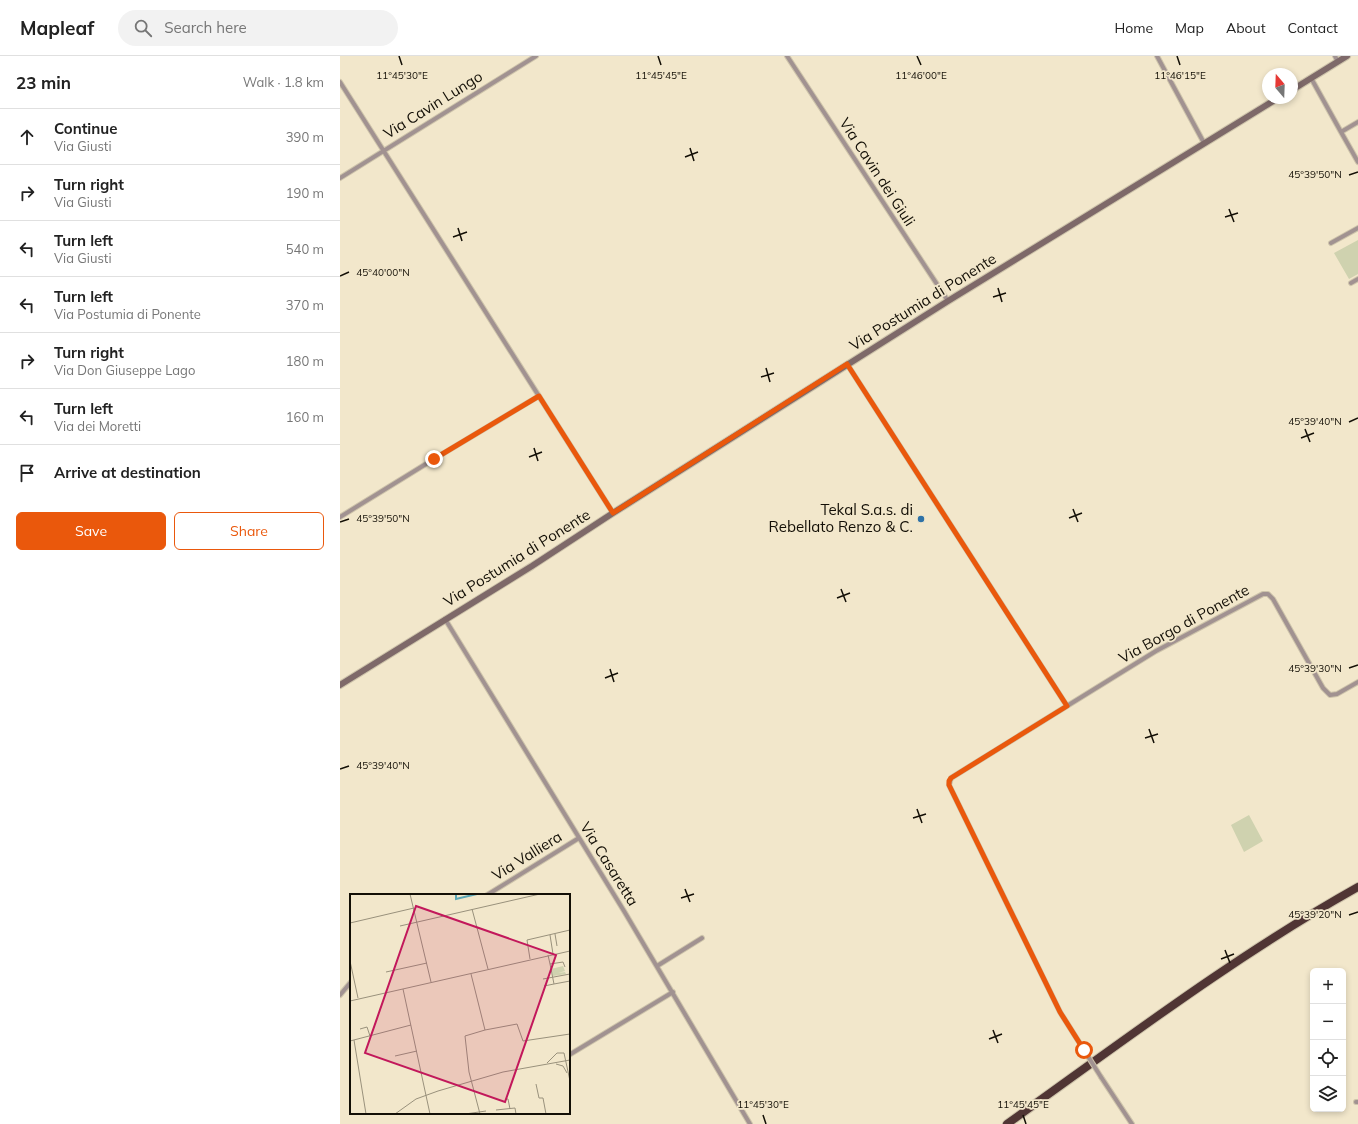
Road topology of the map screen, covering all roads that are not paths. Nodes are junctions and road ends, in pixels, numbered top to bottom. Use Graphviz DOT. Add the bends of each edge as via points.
graph roads {
  1 [pos="536,56"];
  2 [pos="787,56"];
  3 [pos="1157,56"];
  4 [pos="1347,56"];
  5 [pos="1337,59"];
  6 [pos="1311,78"];
  7 [pos="340,82"];
  8 [pos="1298,86"];
  9 [pos="1268,104"];
  10 [pos="1358,122"];
  11 [pos="1341,132"];
  12 [pos="1204,143"];
  13 [pos="384,150"];
  14 [pos="1358,162"];
  15 [pos="340,178"];
  16 [pos="1358,228"];
  17 [pos="1331,243"];
  18 [pos="1358,279"];
  19 [pos="1351,283"];
  20 [pos="948,300"];
  21 [pos="847,364"];
  22 [pos="539,396"];
  23 [pos="613,513"];
  24 [pos="340,517"];
  25 [pos="445,619"];
  26 [pos="1358,682"];
  27 [pos="340,685"];
  28 [pos="1067,706"];
  29 [pos="579,838"];
  30 [pos="1358,887"];
  31 [pos="489,894"];
  32 [pos="702,938"];
  33 [pos="657,966"];
  34 [pos="350,983"];
  35 [pos="673,992"];
  36 [pos="340,995"];
  37 [pos="570,1054"];
  38 [pos="750,1124"];
  39 [pos="1007,1124"];
  40 [pos="1132,1124"];
  1 -- 13 [label="street, Via Cavin Lungo"];
  2 -- 20 [label="street, Via Cavin dei Giuli"];
  3 -- 12 [label="street"];
  4 -- 5 [label="main road"];
  5 -- 6 [label="main road"];
  6 -- 8 [label="main road"];
  6 -- 11 [label="street"];
  7 -- 13 [label="street"];
  9 -- 12 [label="main road, Via Postumia di Ponente"];
  10 -- 11 [label="street"];
  11 -- 14 [label="street"];
  12 -- 20 [label="main road, Via Postumia di Ponente"];
  13 -- 15 [label="street, Via Cavin Lungo"];
  13 -- 22 [label="street"];
  16 -- 17 [label="street"];
  18 -- 19 [label="street"];
  20 -- 21 [label="main road, Via Postumia di Ponente"];
  21 -- 23 [label="main road, Via Postumia di Ponente"];
  21 -- 28 [label="street"];
  22 -- 23 [label="street"];
  22 -- 24 [label="street"];
  23 -- 25 [label="main road, Via Postumia di Ponente"];
  25 -- 27 [label="main road, Via Postumia di Ponente"];
  25 -- 29 [label="street, Via Casaretta"];
  26 -- 28 [label="street, Via Borgo di Ponente" via="1337,694 1330,695 1323,688 1273,599 1268,594 1263,594 1156,651"];
  28 -- 40 [label="street, bridge" via="951,778 949,785 1060,1012"];
  29 -- 31 [label="street, Via Valliera"];
  29 -- 33 [label="street, Via Casaretta"];
  30 -- 39 [label="highway" via="1237,961"];
  32 -- 33 [label="street"];
  33 -- 35 [label="street, Via Casaretta"];
  34 -- 36 [label="street"];
  35 -- 37 [label="street"];
  35 -- 38 [label="street, Via Casaretta"];
}
